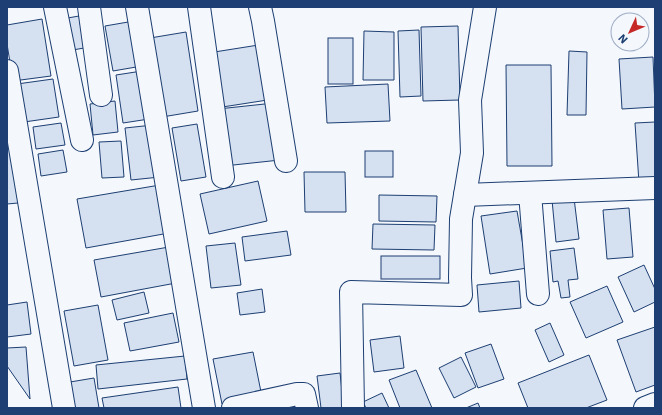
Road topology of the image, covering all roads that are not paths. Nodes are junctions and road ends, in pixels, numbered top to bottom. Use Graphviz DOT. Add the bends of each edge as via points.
graph roads {
  1 [pos="55,7"];
  2 [pos="89,7"];
  3 [pos="137,7"];
  4 [pos="199,7"];
  5 [pos="260,7"];
  6 [pos="485,7"];
  7 [pos="7,71"];
  8 [pos="101,95"];
  9 [pos="82,140"];
  10 [pos="286,161"];
  11 [pos="223,178"];
  12 [pos="655,188"];
  13 [pos="530,193"];
  14 [pos="465,195"];
  15 [pos="538,294"];
  16 [pos="655,404"];
  17 [pos="64,408"];
  18 [pos="204,408"];
  19 [pos="232,408"];
  20 [pos="307,408"];
  21 [pos="353,408"];
  22 [pos="646,408"];
  1 -- 9 [label="street"];
  2 -- 8 [label="street"];
  3 -- 18 [label="street"];
  4 -- 11 [label="street"];
  5 -- 10 [label="street"];
  6 -- 14 [label="street" via="470,100 472,153"];
  7 -- 17 [label="street"];
  12 -- 13 [label="street"];
  13 -- 14 [label="street"];
  13 -- 15 [label="street"];
  14 -- 21 [label="street" via="461,219 461,295 351,292"];
  16 -- 22 [label="street"];
  19 -- 20 [label="street" via="297,394 304,394"];
}
